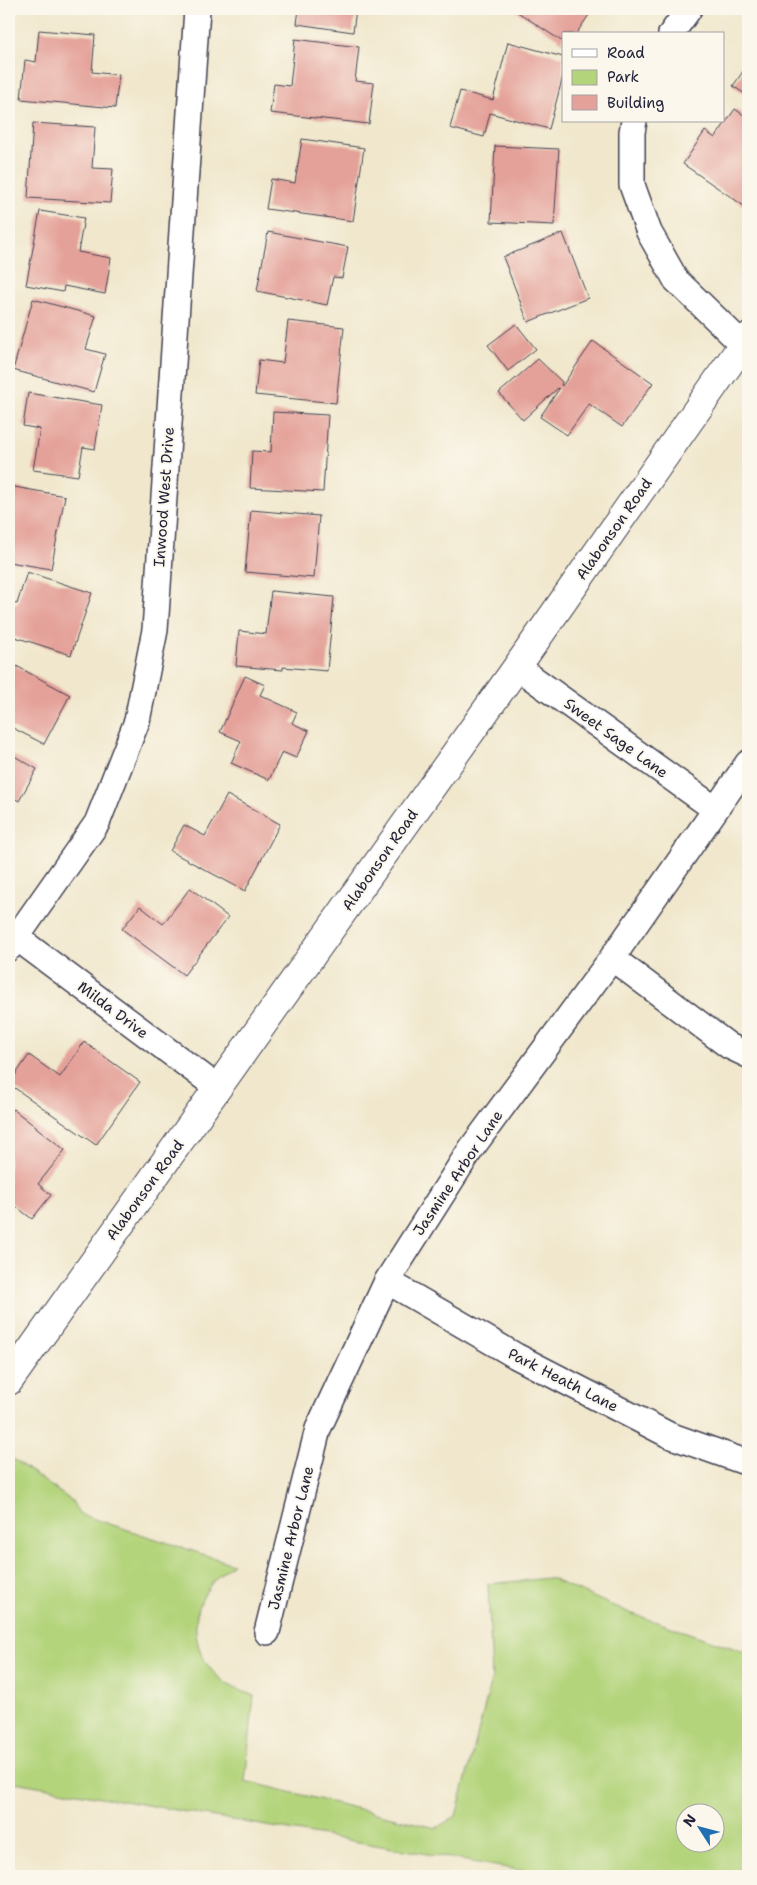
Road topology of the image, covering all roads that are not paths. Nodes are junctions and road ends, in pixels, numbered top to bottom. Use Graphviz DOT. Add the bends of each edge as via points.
graph roads {
  1 [pos="197,9"];
  2 [pos="689,9"];
  3 [pos="672,32"];
  4 [pos="634,122"];
  5 [pos="745,341"];
  6 [pos="518,668"];
  7 [pos="748,763"];
  8 [pos="715,809"];
  9 [pos="11,939"];
  10 [pos="612,958"];
  11 [pos="748,1055"];
  12 [pos="218,1088"];
  13 [pos="387,1281"];
  14 [pos="9,1381"];
  15 [pos="748,1463"];
  16 [pos="267,1632"];
  1 -- 9 [label="street, Inwood West Drive" via="156,620 150,657 137,721 96,823"];
  2 -- 3 [label="street"];
  4 -- 5 [label="street" via="632,185 649,232 676,280"];
  5 -- 6 [label="street, Alabonson Road"];
  6 -- 8 [label="street, Sweet Sage Lane"];
  6 -- 12 [label="street, Alabonson Road"];
  7 -- 8 [label="street, Jasmine Arbor Lane"];
  8 -- 10 [label="street, Jasmine Arbor Lane"];
  9 -- 12 [label="street, Milda Drive"];
  10 -- 11 [label="street" via="729,1046"];
  10 -- 13 [label="street, Jasmine Arbor Lane" via="471,1149"];
  12 -- 14 [label="street, Alabonson Road"];
  13 -- 15 [label="street, Park Heath Lane" via="516,1356 669,1435"];
  13 -- 16 [label="street, Jasmine Arbor Lane" via="318,1430"];
}
